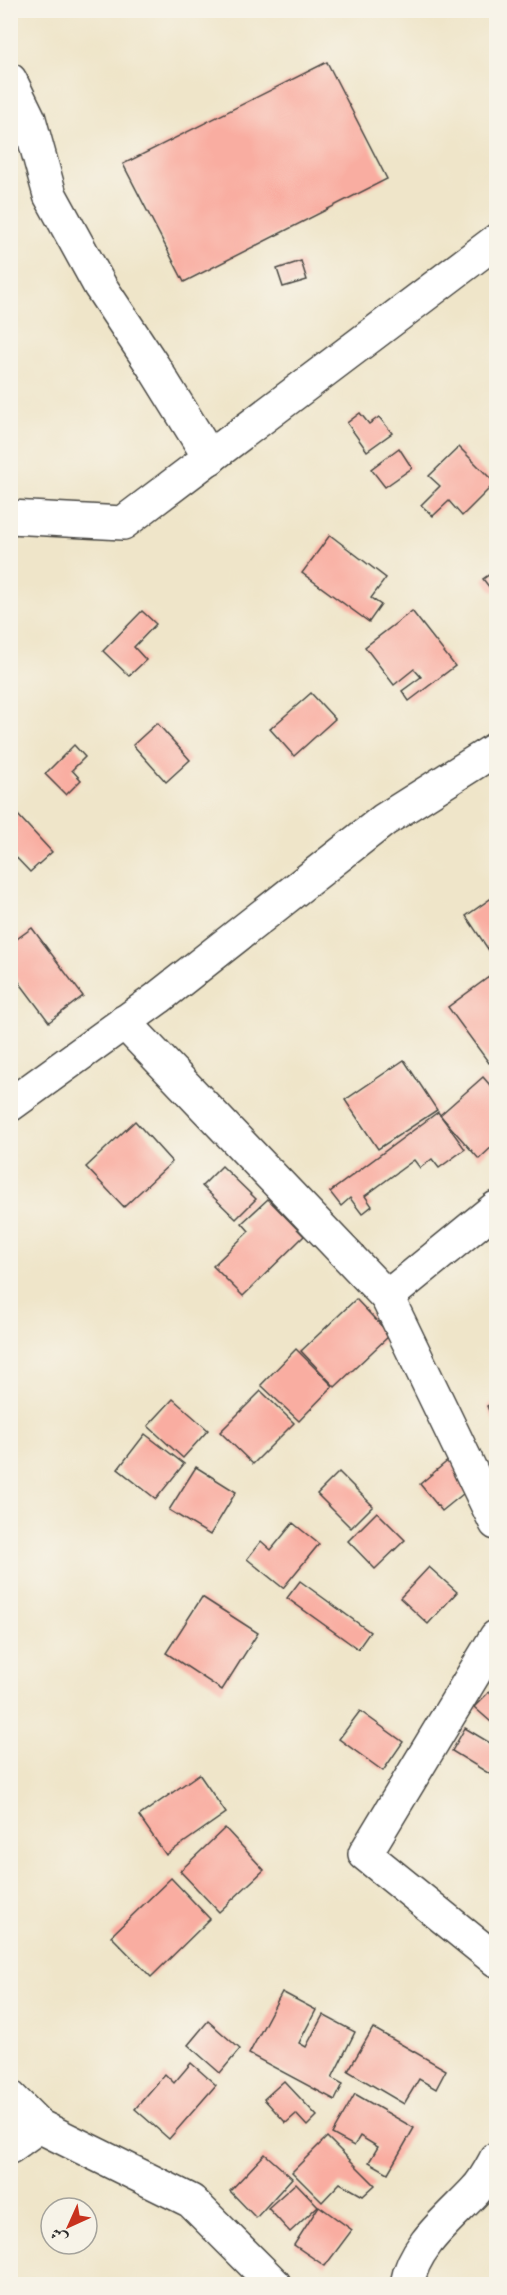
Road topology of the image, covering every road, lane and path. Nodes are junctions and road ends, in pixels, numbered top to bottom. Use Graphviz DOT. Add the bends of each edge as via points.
graph roads {
  1 [pos="10,80"];
  2 [pos="496,241"];
  3 [pos="210,458"];
  4 [pos="10,518"];
  5 [pos="496,749"];
  6 [pos="124,1022"];
  7 [pos="10,1105"];
  8 [pos="496,1208"];
  9 [pos="387,1297"];
  10 [pos="496,1523"];
  11 [pos="496,1637"];
  12 [pos="496,1960"];
  13 [pos="10,2097"];
  14 [pos="39,2126"];
  15 [pos="10,2147"];
  16 [pos="496,2159"];
  17 [pos="274,2284"];
  18 [pos="407,2284"];
  1 -- 3 [label="street" via="29,119 50,195 100,286"];
  2 -- 3 [label="street"];
  3 -- 4 [label="street" via="123,523"];
  5 -- 6 [label="street" via="384,820"];
  6 -- 7 [label="street"];
  6 -- 9 [label="street"];
  8 -- 9 [label="street"];
  9 -- 10 [label="street"];
  11 -- 12 [label="street" via="365,1854"];
  13 -- 14 [label="street"];
  14 -- 15 [label="street"];
  14 -- 17 [label="street" via="191,2201"];
  16 -- 18 [label="street" via="477,2188 432,2234 409,2273"];
}
